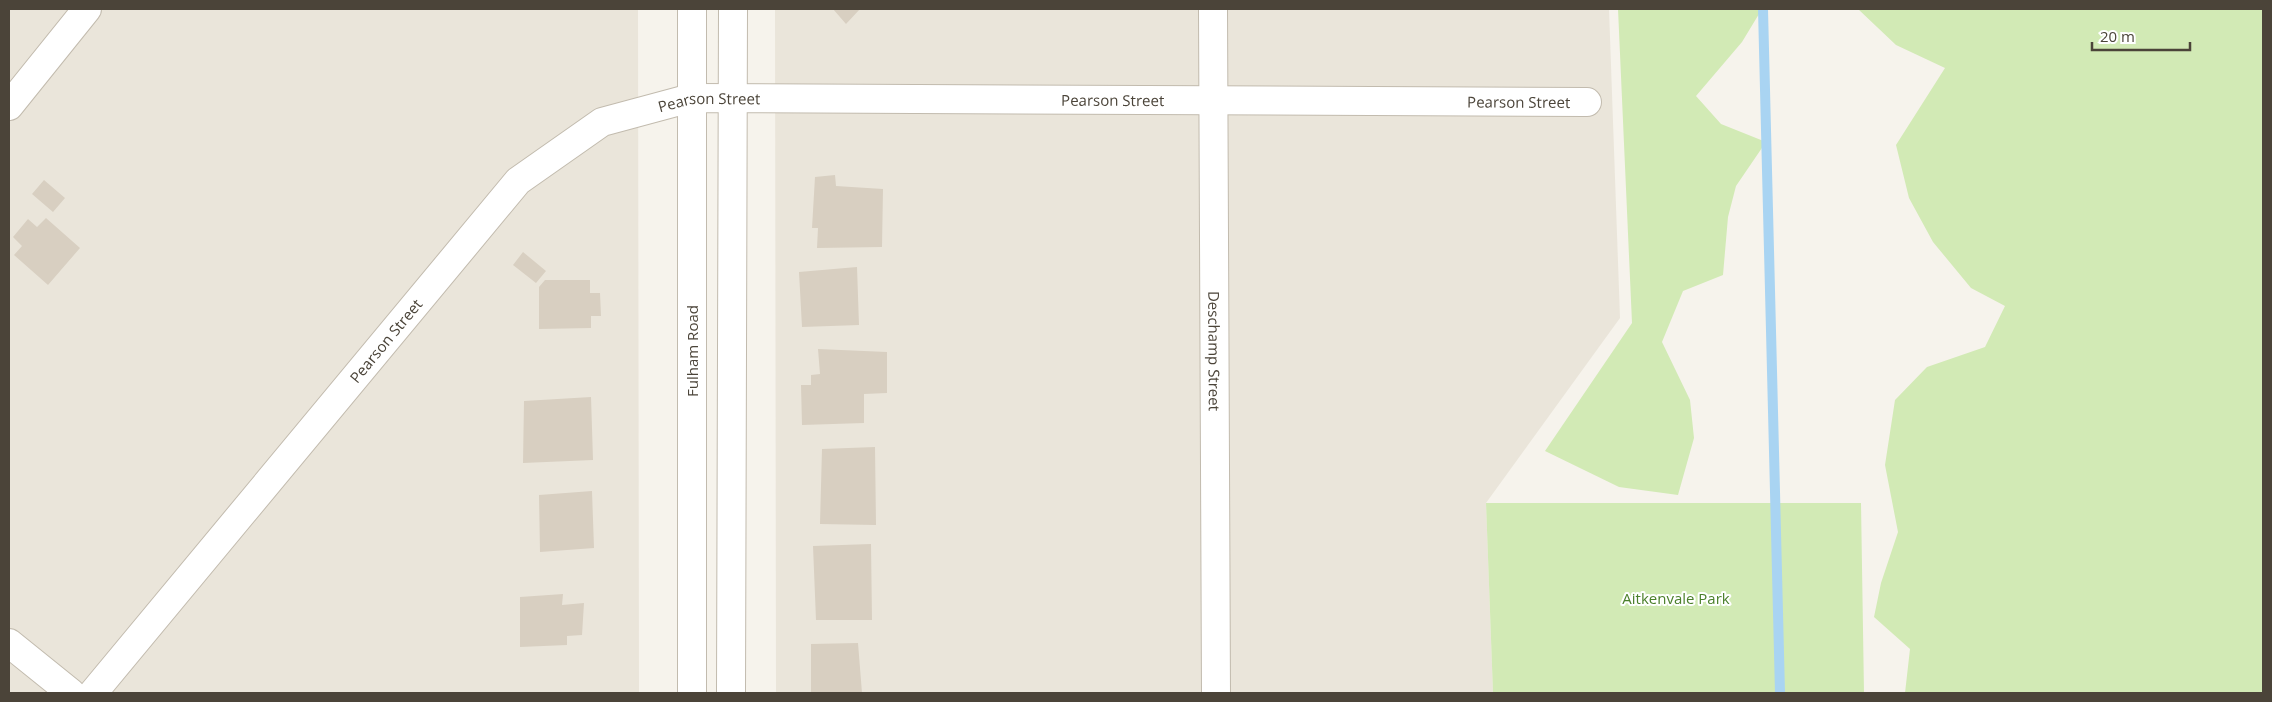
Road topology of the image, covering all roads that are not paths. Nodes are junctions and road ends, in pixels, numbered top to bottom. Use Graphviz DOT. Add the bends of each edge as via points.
graph roads {
  1 [pos="87,9"];
  2 [pos="692,9"];
  3 [pos="733,9"];
  4 [pos="1213,9"];
  5 [pos="692,98"];
  6 [pos="732,98"];
  7 [pos="1212,99"];
  8 [pos="1587,102"];
  9 [pos="9,106"];
  10 [pos="9,643"];
  11 [pos="71,693"];
  12 [pos="93,693"];
  13 [pos="692,693"];
  14 [pos="731,693"];
  15 [pos="1216,693"];
  1 -- 9 [label="street"];
  2 -- 5 [label="street, Fulham Road"];
  3 -- 6 [label="street"];
  4 -- 7 [label="street, Deschamp Street"];
  5 -- 6 [label="street, Pearson Street"];
  5 -- 12 [label="street, Pearson Street" via="602,122 518,181"];
  5 -- 13 [label="street, Fulham Road"];
  6 -- 7 [label="street, Pearson Street"];
  6 -- 14 [label="street"];
  7 -- 8 [label="street, Pearson Street"];
  7 -- 15 [label="street, Deschamp Street"];
  10 -- 11 [label="street"];
}
